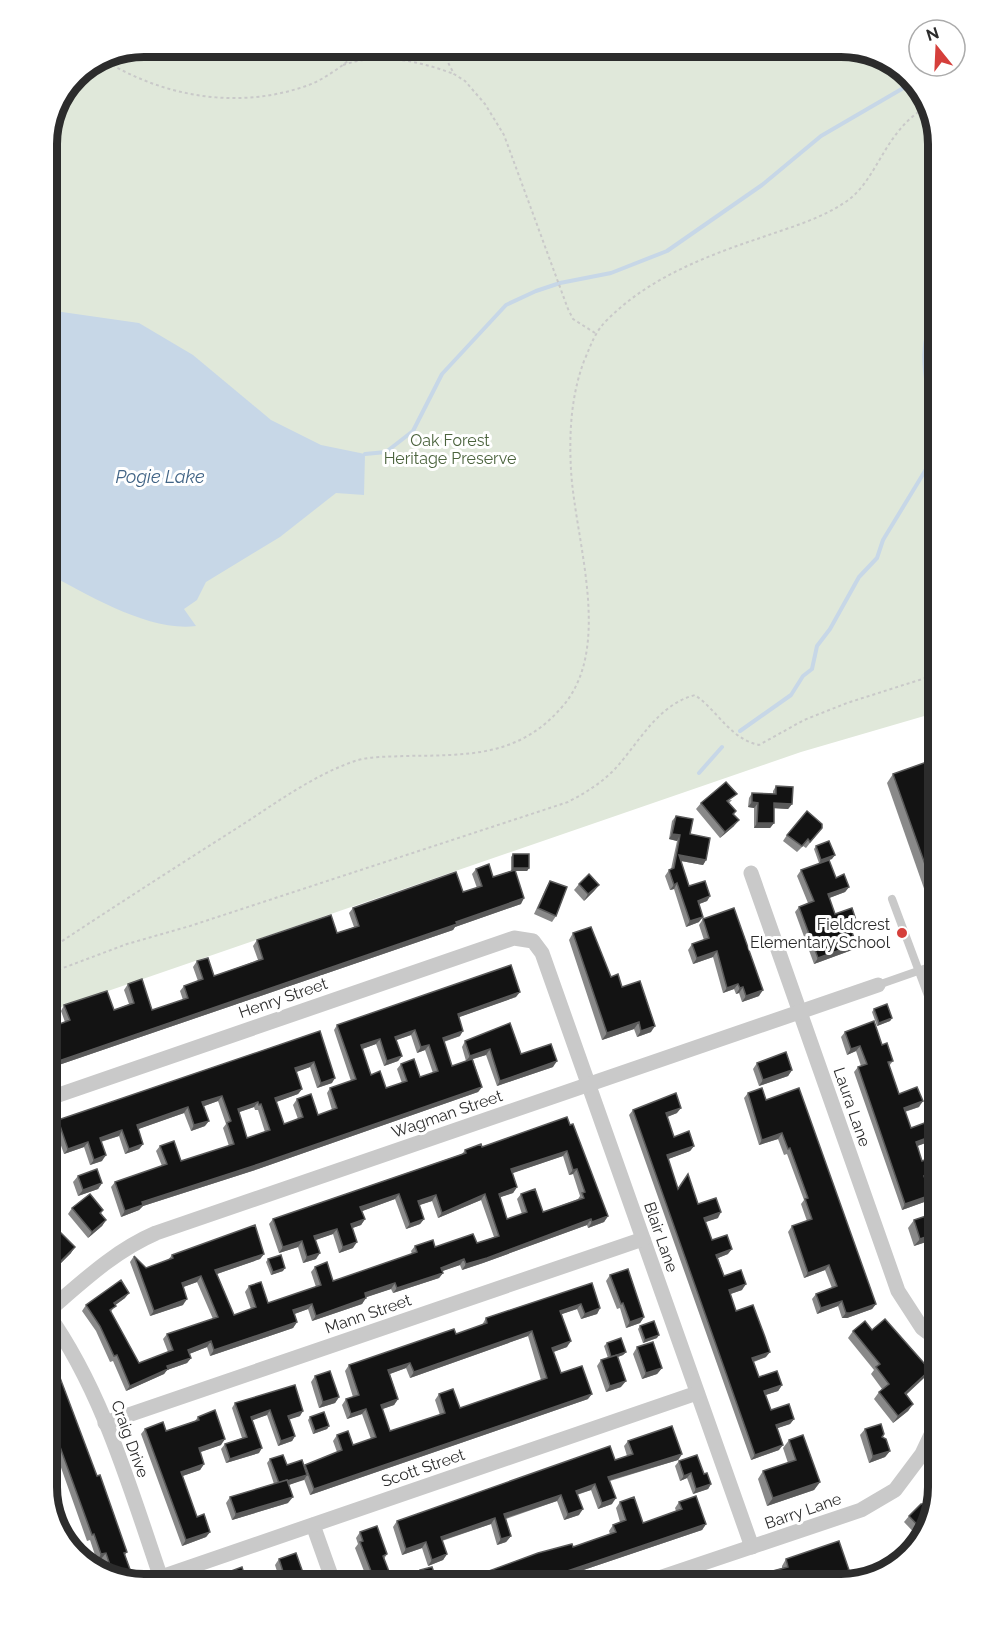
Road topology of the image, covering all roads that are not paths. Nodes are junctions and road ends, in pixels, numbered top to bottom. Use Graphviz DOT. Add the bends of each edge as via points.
graph roads {
  1 [pos="751,873"];
  2 [pos="892,898"];
  3 [pos="533,941"];
  4 [pos="928,968"];
  5 [pos="919,971"];
  6 [pos="878,985"];
  7 [pos="928,996"];
  8 [pos="800,1011"];
  9 [pos="588,1085"];
  10 [pos="57,1095"];
  11 [pos="643,1239"];
  12 [pos="57,1304"];
  13 [pos="57,1330"];
  14 [pos="928,1332"];
  15 [pos="698,1393"];
  16 [pos="105,1423"];
  17 [pos="928,1442"];
  18 [pos="313,1525"];
  19 [pos="752,1547"];
  20 [pos="159,1574"];
  21 [pos="181,1574"];
  22 [pos="330,1574"];
  23 [pos="693,1574"];
  1 -- 8 [label="street, Laura Lane"];
  2 -- 5 [label="lane"];
  3 -- 9 [label="street, Blair Lane" via="542,953"];
  3 -- 10 [label="street, Henry Street" via="514,938"];
  4 -- 5 [label="lane"];
  5 -- 6 [label="lane"];
  5 -- 7 [label="lane"];
  6 -- 8 [label="street, Wagman Street"];
  8 -- 9 [label="street, Wagman Street"];
  8 -- 14 [label="street, Laura Lane" via="898,1291"];
  9 -- 11 [label="street, Blair Lane"];
  9 -- 12 [label="street, Wagman Street" via="156,1233 109,1261"];
  11 -- 15 [label="street, Blair Lane"];
  11 -- 16 [label="street, Mann Street"];
  13 -- 16 [label="street, Craig Drive" via="79,1363"];
  15 -- 18 [label="street, Scott Street"];
  15 -- 19 [label="street, Blair Lane"];
  16 -- 20 [label="street, Craig Drive"];
  17 -- 19 [label="street, Barry Lane" via="895,1490 861,1510"];
  18 -- 21 [label="street, Scott Street"];
  18 -- 22 [label="street"];
  19 -- 23 [label="street, Barry Lane"];
}
